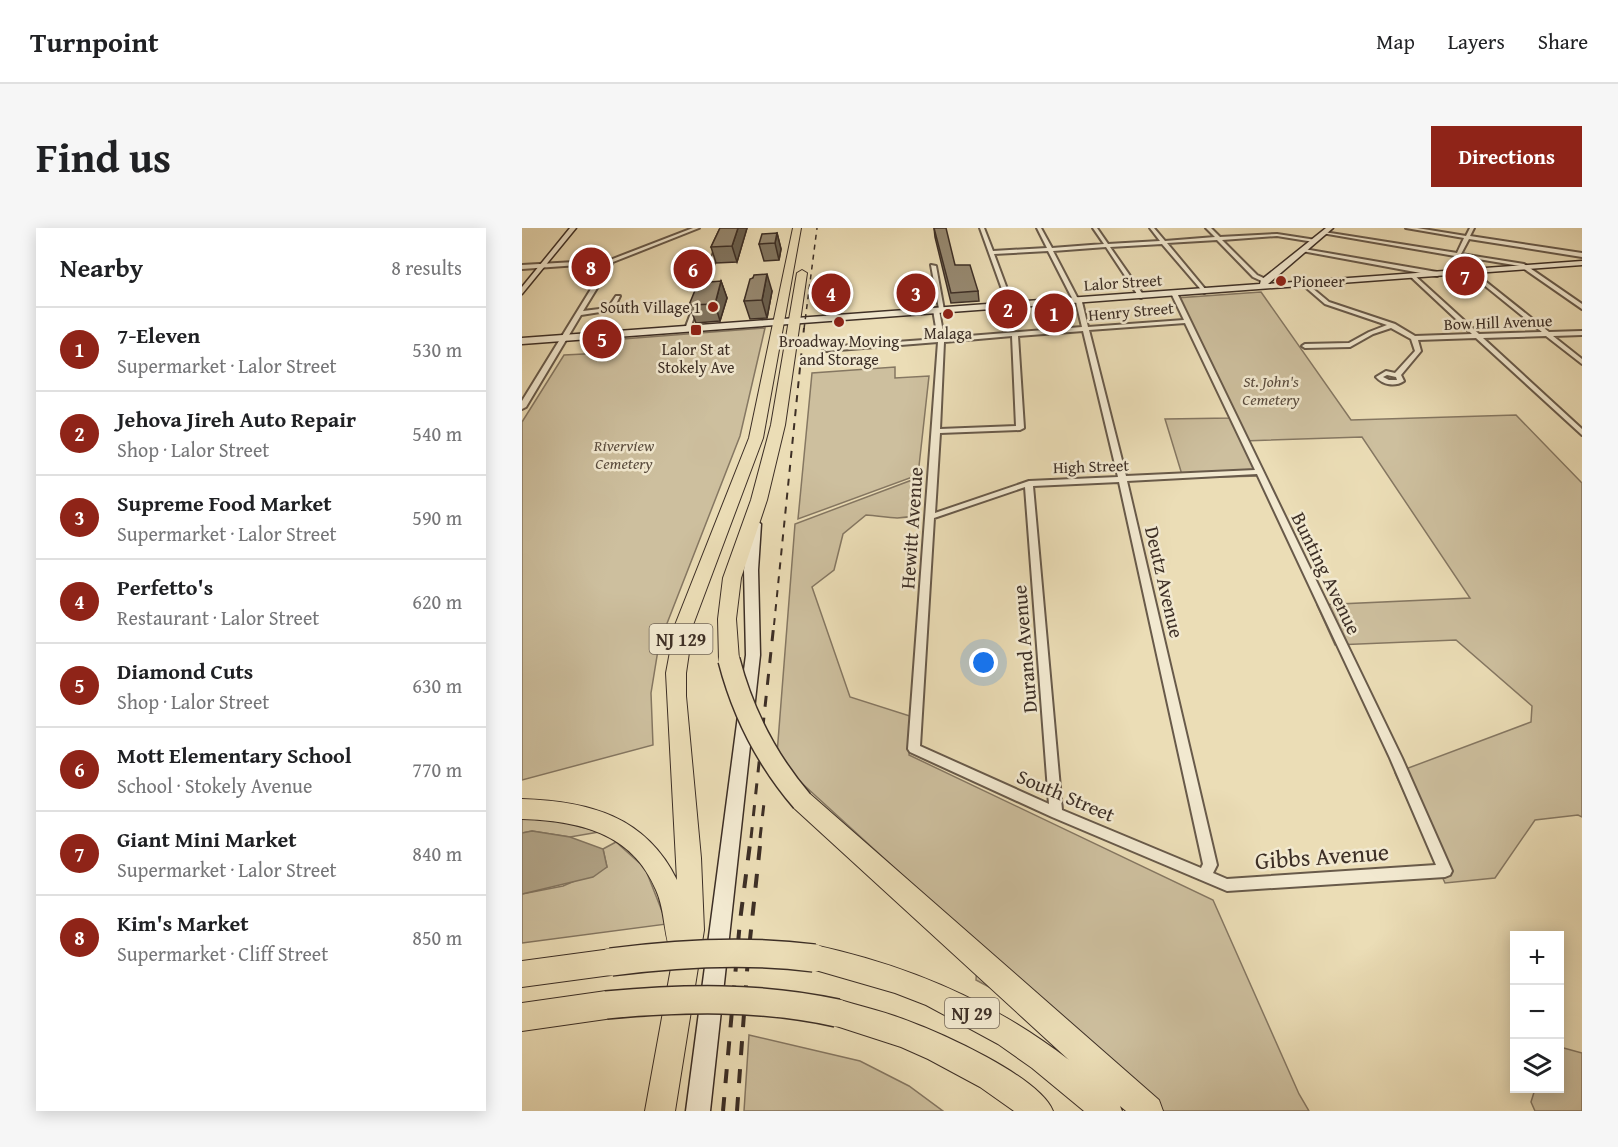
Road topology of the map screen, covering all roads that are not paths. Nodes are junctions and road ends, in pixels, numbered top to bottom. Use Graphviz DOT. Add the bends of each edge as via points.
graph roads {
  1 [pos="573,228"];
  2 [pos="697,228"];
  3 [pos="725,228"];
  4 [pos="797,228"];
  5 [pos="982,228"];
  6 [pos="1039,228"];
  7 [pos="1095,228"];
  8 [pos="1152,228"];
  9 [pos="1208,228"];
  10 [pos="1265,228"];
  11 [pos="1408,228"];
  12 [pos="1472,228"];
  13 [pos="1327,230"];
  14 [pos="663,233"];
  15 [pos="1274,235"];
  16 [pos="1467,237"];
  17 [pos="1219,238"];
  18 [pos="664,240"];
  19 [pos="1314,241"];
  20 [pos="1164,242"];
  21 [pos="1107,246"];
  22 [pos="1050,249"];
  23 [pos="1304,250"];
  24 [pos="991,253"];
  25 [pos="1570,253"];
  26 [pos="1459,255"];
  27 [pos="1582,255"];
  28 [pos="804,259"];
  29 [pos="611,261"];
  30 [pos="1582,263"];
  31 [pos="1573,264"];
  32 [pos="543,266"];
  33 [pos="933,266"];
  34 [pos="522,267"];
  35 [pos="1527,267"];
  36 [pos="1470,271"];
  37 [pos="1455,273"];
  38 [pos="1437,274"];
  39 [pos="1413,276"];
  40 [pos="525,284"];
  41 [pos="1265,284"];
  42 [pos="1305,284"];
  43 [pos="1204,291"];
  44 [pos="522,292"];
  45 [pos="1174,293"];
  46 [pos="1141,296"];
  47 [pos="618,297"];
  48 [pos="1077,300"];
  49 [pos="1010,304"];
  50 [pos="1582,307"];
  51 [pos="939,309"];
  52 [pos="581,313"];
  53 [pos="787,321"];
  54 [pos="1188,321"];
  55 [pos="1393,325"];
  56 [pos="687,328"];
  57 [pos="1086,328"];
  58 [pos="1582,333"];
  59 [pos="1014,334"];
  60 [pos="1548,334"];
  61 [pos="1478,336"];
  62 [pos="566,337"];
  63 [pos="1414,338"];
  64 [pos="942,340"];
  65 [pos="522,341"];
  66 [pos="1305,346"];
  67 [pos="825,349"];
  68 [pos="1582,362"];
  69 [pos="1397,375"];
  70 [pos="522,407"];
  71 [pos="936,431"];
  72 [pos="1582,433"];
  73 [pos="1259,472"];
  74 [pos="1123,479"];
  75 [pos="1029,483"];
  76 [pos="759,500"];
  77 [pos="930,517"];
  78 [pos="914,749"];
  79 [pos="522,809"];
  80 [pos="1056,813"];
  81 [pos="1445,871"];
  82 [pos="1205,874"];
  83 [pos="684,972"];
  84 [pos="522,974"];
  85 [pos="675,1014"];
  86 [pos="522,1017"];
  87 [pos="652,1111"];
  88 [pos="660,1111"];
  89 [pos="698,1111"];
  90 [pos="1038,1111"];
  91 [pos="1107,1111"];
  92 [pos="1148,1111"];
  1 -- 32 [label="main road"];
  2 -- 18 [label="street"];
  3 -- 56 [label="street"];
  4 -- 53 [label="highway, NJ 129"];
  5 -- 24 [label="street"];
  6 -- 22 [label="street, Deutz Avenue"];
  7 -- 21 [label="street"];
  8 -- 20 [label="street"];
  9 -- 17 [label="street"];
  10 -- 15 [label="street"];
  11 -- 16 [label="street"];
  12 -- 16 [label="street"];
  13 -- 19 [label="main road"];
  13 -- 26 [label="street"];
  14 -- 18 [label="street"];
  15 -- 17 [label="street"];
  15 -- 19 [label="street"];
  16 -- 25 [label="street"];
  16 -- 26 [label="street"];
  17 -- 20 [label="street"];
  17 -- 41 [label="street"];
  18 -- 29 [label="street"];
  19 -- 23 [label="main road"];
  20 -- 21 [label="street"];
  20 -- 43 [label="street"];
  21 -- 22 [label="street"];
  21 -- 46 [label="street"];
  22 -- 24 [label="street"];
  22 -- 48 [label="street, Deutz Avenue"];
  23 -- 38 [label="street"];
  23 -- 41 [label="main road"];
  24 -- 49 [label="street"];
  25 -- 27 [label="street"];
  25 -- 31 [label="street"];
  26 -- 35 [label="street"];
  26 -- 37 [label="street" via="1452,267"];
  28 -- 53 [label="highway, NJ 129"];
  29 -- 32 [label="street"];
  29 -- 52 [label="street"];
  30 -- 31 [label="main road, Lalor Street"];
  31 -- 35 [label="main road, Lalor Street"];
  32 -- 34 [label="street"];
  32 -- 40 [label="main road"];
  33 -- 51 [label="street, Hewitt Avenue"];
  35 -- 36 [label="main road, Lalor Street"];
  35 -- 50 [label="street"];
  36 -- 37 [label="main road, Lalor Street"];
  36 -- 60 [label="street"];
  37 -- 38 [label="main road, Lalor Street"];
  38 -- 39 [label="main road, Lalor Street"];
  39 -- 42 [label="main road, Lalor Street"];
  39 -- 61 [label="street"];
  40 -- 44 [label="main road"];
  41 -- 42 [label="main road, Lalor Street"];
  41 -- 43 [label="main road, Lalor Street"];
  42 -- 55 [label="street" via="1327,303"];
  43 -- 45 [label="main road, Lalor Street"];
  45 -- 46 [label="main road, Lalor Street"];
  45 -- 54 [label="street, Bunting Avenue"];
  46 -- 48 [label="main road, Lalor Street"];
  47 -- 52 [label="street" via="610,310"];
  48 -- 49 [label="main road, Lalor Street"];
  48 -- 57 [label="street, Deutz Avenue"];
  49 -- 51 [label="main road, Lalor Street"];
  51 -- 53 [label="main road, Lalor Street"];
  51 -- 64 [label="street, Hewitt Avenue"];
  52 -- 62 [label="street"];
  53 -- 56 [label="main road, Lalor Street"];
  53 -- 76 [label="highway, NJ 129" via="778,425"];
  53 -- 83 [label="highway, NJ 129" via="756,438 691,604 680,646 676,696 691,906"];
  54 -- 57 [label="street, Henry Street"];
  54 -- 73 [label="street, Bunting Avenue"];
  55 -- 63 [label="street"];
  55 -- 66 [label="street" via="1350,345"];
  56 -- 62 [label="main road, Lalor Street"];
  57 -- 59 [label="street, Henry Street"];
  57 -- 74 [label="street, Deutz Avenue"];
  58 -- 60 [label="street, Bow Hill Avenue"];
  59 -- 64 [label="street, Henry Street"];
  59 -- 71 [label="street" via="1020,428"];
  60 -- 61 [label="street, Bow Hill Avenue"];
  60 -- 68 [label="street"];
  61 -- 63 [label="street, Bow Hill Avenue"];
  61 -- 72 [label="street"];
  62 -- 65 [label="main road, Lalor Street"];
  62 -- 70 [label="street"];
  63 -- 69 [label="street" via="1418,351"];
  64 -- 67 [label="street, Henry Street"];
  64 -- 71 [label="street, Hewitt Avenue"];
  71 -- 77 [label="street, Hewitt Avenue"];
  73 -- 74 [label="street, High Street"];
  73 -- 81 [label="street, Bunting Avenue" via="1396,758"];
  74 -- 75 [label="street, High Street"];
  74 -- 82 [label="street, Deutz Avenue" via="1210,865"];
  75 -- 77 [label="street, High Street"];
  75 -- 80 [label="street, Durand Avenue"];
  76 -- 89 [label="main road, NJ 129" via="751,570 753,655"];
  76 -- 92 [label="highway, bridge" via="731,586 727,618 729,660 739,701 769,758 802,801"];
  77 -- 78 [label="street, Hewitt Avenue"];
  78 -- 80 [label="street, South Street"];
  79 -- 83 [label="highway" via="559,810 601,821 647,852 671,896"];
  80 -- 82 [label="street, South Street"];
  81 -- 82 [label="street, Gibbs Avenue" via="1227,885"];
  83 -- 85 [label="highway, NJ 129"];
  84 -- 91 [label="highway, NJ 29, bridge" via="723,951 814,958 878,973 955,1004 1041,1056"];
  85 -- 87 [label="main road, NJ 129"];
  85 -- 88 [label="highway"];
  86 -- 90 [label="highway, NJ 29, bridge" via="678,999 756,999 811,1006 902,1033 949,1054"];
}
